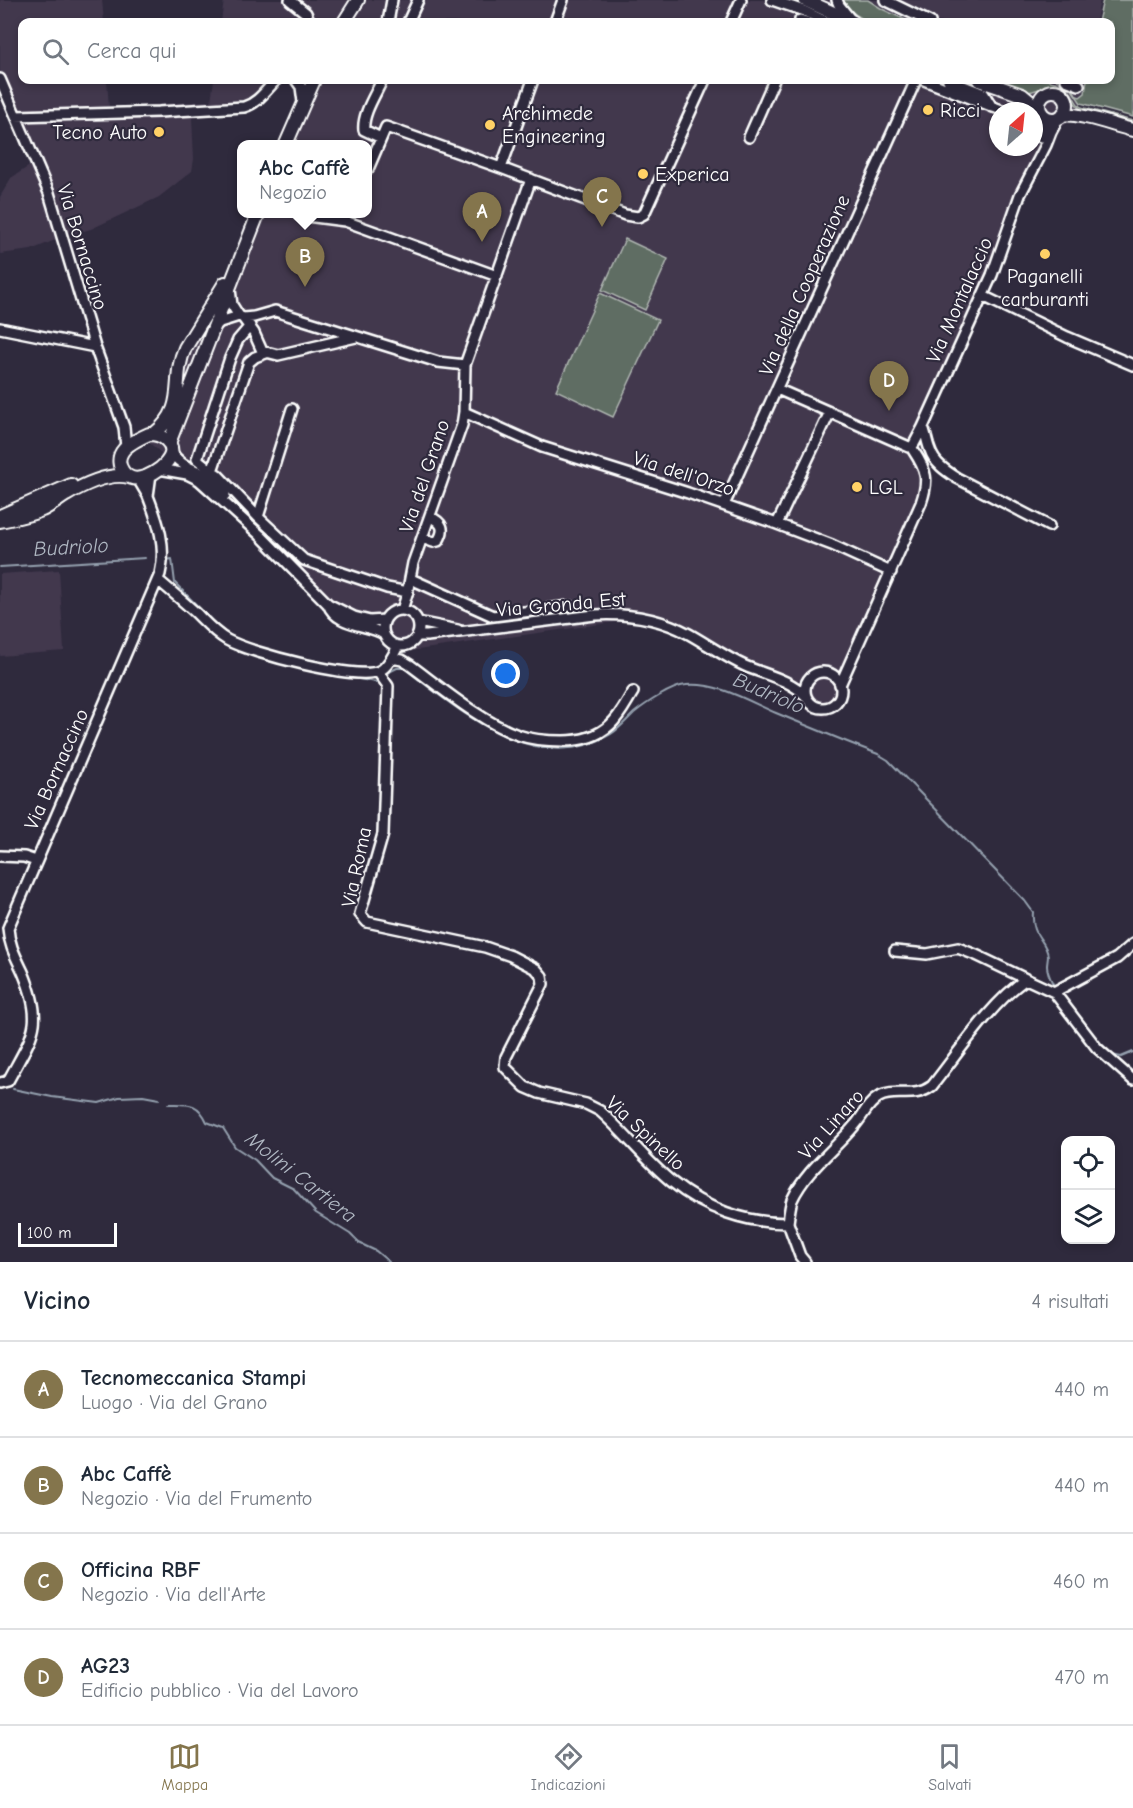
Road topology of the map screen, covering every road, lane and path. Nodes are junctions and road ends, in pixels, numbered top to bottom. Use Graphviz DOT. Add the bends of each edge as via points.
graph roads {
  1 [pos="290,0"];
  2 [pos="348,0"];
  3 [pos="358,0"];
  4 [pos="392,0"];
  5 [pos="418,0"];
  6 [pos="563,0"];
  7 [pos="741,0"];
  8 [pos="772,0"];
  9 [pos="837,0"];
  10 [pos="885,0"];
  11 [pos="804,13"];
  12 [pos="308,18"];
  13 [pos="343,18"];
  14 [pos="345,18"];
  15 [pos="389,18"];
  16 [pos="410,18"];
  17 [pos="556,18"];
  18 [pos="733,18"];
  19 [pos="831,18"];
  20 [pos="850,18"];
  21 [pos="922,18"];
  22 [pos="0,80"];
  23 [pos="272,84"];
  24 [pos="299,84"];
  25 [pos="312,84"];
  26 [pos="380,84"];
  27 [pos="532,84"];
  28 [pos="703,84"];
  29 [pos="772,84"];
  30 [pos="914,84"];
  31 [pos="952,84"];
  32 [pos="990,84"];
  33 [pos="1046,92"];
  34 [pos="1022,95"];
  35 [pos="1066,100"];
  36 [pos="1028,102"];
  37 [pos="1039,102"];
  38 [pos="303,105"];
  39 [pos="989,105"];
  40 [pos="1082,115"];
  41 [pos="16,116"];
  42 [pos="1061,116"];
  43 [pos="1043,117"];
  44 [pos="1043,122"];
  45 [pos="1133,130"];
  46 [pos="1051,132"];
  47 [pos="749,137"];
  48 [pos="381,138"];
  49 [pos="288,140"];
  50 [pos="372,159"];
  51 [pos="501,168"];
  52 [pos="531,179"];
  53 [pos="256,218"];
  54 [pos="350,218"];
  55 [pos="240,256"];
  56 [pos="497,276"];
  57 [pos="230,286"];
  58 [pos="983,296"];
  59 [pos="265,313"];
  60 [pos="241,317"];
  61 [pos="0,328"];
  62 [pos="213,328"];
  63 [pos="252,330"];
  64 [pos="356,337"];
  65 [pos="95,347"];
  66 [pos="266,353"];
  67 [pos="465,365"];
  68 [pos="1133,365"];
  69 [pos="777,389"];
  70 [pos="215,403"];
  71 [pos="232,409"];
  72 [pos="292,409"];
  73 [pos="464,412"];
  74 [pos="830,412"];
  75 [pos="923,427"];
  76 [pos="124,428"];
  77 [pos="154,434"];
  78 [pos="140,438"];
  79 [pos="126,447"];
  80 [pos="170,447"];
  81 [pos="912,447"];
  82 [pos="119,459"];
  83 [pos="155,471"];
  84 [pos="212,471"];
  85 [pos="133,478"];
  86 [pos="148,496"];
  87 [pos="724,505"];
  88 [pos="0,516"];
  89 [pos="430,517"];
  90 [pos="258,518"];
  91 [pos="0,521"];
  92 [pos="777,524"];
  93 [pos="1049,526"];
  94 [pos="260,535"];
  95 [pos="422,538"];
  96 [pos="891,572"];
  97 [pos="411,579"];
  98 [pos="158,580"];
  99 [pos="408,593"];
  100 [pos="328,604"];
  101 [pos="569,606"];
  102 [pos="406,611"];
  103 [pos="385,620"];
  104 [pos="418,622"];
  105 [pos="466,631"];
  106 [pos="384,634"];
  107 [pos="417,636"];
  108 [pos="398,646"];
  109 [pos="392,658"];
  110 [pos="849,666"];
  111 [pos="378,672"];
  112 [pos="830,674"];
  113 [pos="789,682"];
  114 [pos="807,682"];
  115 [pos="840,685"];
  116 [pos="633,692"];
  117 [pos="806,696"];
  118 [pos="0,856"];
  119 [pos="36,861"];
  120 [pos="1133,944"];
  121 [pos="895,951"];
  122 [pos="511,956"];
  123 [pos="1026,979"];
  124 [pos="1054,992"];
  125 [pos="1133,1080"];
  126 [pos="0,1083"];
  127 [pos="788,1222"];
  128 [pos="805,1262"];
  1 -- 12 [label="street"];
  2 -- 13 [label="main road"];
  3 -- 14 [label="main road"];
  4 -- 15 [label="street"];
  5 -- 16 [label="street"];
  6 -- 17 [label="street"];
  7 -- 18 [label="street"];
  8 -- 11 [label="street"];
  9 -- 20 [label="street"];
  10 -- 21 [label="street"];
  11 -- 19 [label="main road"];
  22 -- 41 [label="street, Via Bornaccino"];
  23 -- 41 [label="street" via="244,107"];
  24 -- 38 [label="street"];
  25 -- 38 [label="main road"];
  26 -- 48 [label="street" via="363,125 364,130"];
  27 -- 51 [label="street"];
  28 -- 52 [label="street" via="644,213 638,217"];
  29 -- 47 [label="street"];
  30 -- 69 [label="street, Via della Cooperazione"];
  31 -- 39 [label="street"];
  32 -- 34 [label="main road"];
  33 -- 34 [label="main road"];
  33 -- 35 [label="main road" via="1060,93"];
  33 -- 37 [label="main road"];
  34 -- 36 [label="main road"];
  35 -- 40 [label="main road"];
  35 -- 42 [label="main road"];
  38 -- 49 [label="main road"];
  40 -- 42 [label="main road"];
  40 -- 45 [label="main road"];
  41 -- 65 [label="street, Via Bornaccino" via="49,193"];
  42 -- 43 [label="main road"];
  42 -- 46 [label="street, Via Montalaccio"];
  44 -- 46 [label="street"];
  46 -- 58 [label="street, Via Montalaccio" via="1020,195"];
  48 -- 50 [label="street"];
  48 -- 51 [label="street" via="386,127"];
  51 -- 52 [label="street"];
  52 -- 56 [label="street, Via del Grano"];
  53 -- 55 [label="main road"];
  54 -- 56 [label="street"];
  55 -- 57 [label="main road"];
  55 -- 77 [label="main road" via="185,348 175,404 165,425"];
  56 -- 67 [label="street, Via del Grano"];
  57 -- 60 [label="street" via="232,305"];
  57 -- 62 [label="main road"];
  58 -- 68 [label="street"];
  58 -- 75 [label="street, Via Montalaccio"];
  59 -- 60 [label="street"];
  59 -- 63 [label="street"];
  59 -- 64 [label="street" via="283,312"];
  60 -- 62 [label="street" via="220,322"];
  60 -- 63 [label="street"];
  61 -- 65 [label="street"];
  62 -- 80 [label="main road"];
  63 -- 66 [label="street"];
  63 -- 70 [label="street" via="238,340"];
  64 -- 66 [label="street" via="278,355"];
  64 -- 67 [label="street" via="438,362"];
  65 -- 76 [label="street, Via Bornaccino"];
  66 -- 71 [label="street" via="249,362"];
  67 -- 73 [label="street, Via del Grano"];
  69 -- 74 [label="street"];
  69 -- 87 [label="street, Via della Cooperazione"];
  70 -- 71 [label="street"];
  70 -- 84 [label="street" via="197,459"];
  71 -- 84 [label="street"];
  72 -- 90 [label="street"];
  73 -- 87 [label="street, Via dell'Orzo" via="542,447"];
  73 -- 89 [label="street, Via del Grano"];
  74 -- 81 [label="street"];
  74 -- 92 [label="street"];
  75 -- 81 [label="street"];
  75 -- 93 [label="street" via="933,457 945,470"];
  76 -- 78 [label="street"];
  76 -- 79 [label="street, Via Bornaccino"];
  77 -- 78 [label="main road"];
  77 -- 80 [label="main road" via="165,439"];
  78 -- 79 [label="main road"];
  79 -- 82 [label="main road"];
  80 -- 83 [label="main road" via="166,464"];
  80 -- 94 [label="street" via="178,461 207,477"];
  81 -- 96 [label="street, Via Gronda Est" via="925,471 927,487"];
  82 -- 85 [label="main road" via="121,469"];
  82 -- 88 [label="main road" via="97,474"];
  83 -- 85 [label="main road" via="143,478"];
  83 -- 86 [label="street, Via Bornaccino"];
  83 -- 94 [label="street" via="181,473 199,480"];
  84 -- 90 [label="street"];
  85 -- 86 [label="street, Via Bornaccino"];
  85 -- 91 [label="main road" via="109,476 40,511"];
  86 -- 98 [label="street, Via Bornaccino" via="162,542 163,562"];
  87 -- 92 [label="street, Via dell'Orzo"];
  89 -- 95 [label="street, Via del Grano"];
  89 -- 95 [label="street" via="441,524 442,536 434,542"];
  90 -- 99 [label="street" via="304,560"];
  92 -- 96 [label="street, Via dell'Orzo"];
  94 -- 100 [label="street"];
  95 -- 97 [label="street, Via del Grano"];
  96 -- 110 [label="street, Via Gronda Est"];
  97 -- 99 [label="street, Via del Grano"];
  97 -- 101 [label="street" via="493,616"];
  98 -- 111 [label="street" via="228,641 346,673"];
  98 -- 119 [label="street, Via Bornaccino"];
  99 -- 102 [label="street, Via del Grano"];
  100 -- 103 [label="street" via="362,619"];
  100 -- 106 [label="street" via="335,614 352,624"];
  102 -- 103 [label="street" via="392,613"];
  102 -- 104 [label="street"];
  103 -- 106 [label="street"];
  104 -- 105 [label="street, Via Gronda Est"];
  104 -- 107 [label="street"];
  105 -- 107 [label="street, Via Gronda Est"];
  105 -- 113 [label="street, Via Gronda Est" via="595,615 634,615 672,626 742,664"];
  106 -- 108 [label="street"];
  107 -- 108 [label="street, Via Gronda Est" via="410,644"];
  108 -- 109 [label="street"];
  109 -- 111 [label="street"];
  109 -- 116 [label="street" via="410,665 505,730 547,741 595,736 609,726"];
  110 -- 112 [label="street, Via Gronda Est"];
  110 -- 115 [label="street, Via Gronda Est"];
  111 -- 122 [label="street, Via Roma" via="388,686 384,834 360,914 367,922"];
  112 -- 114 [label="street, Via Gronda Est" via="819,673"];
  112 -- 115 [label="street"];
  113 -- 114 [label="street, Via Gronda Est"];
  113 -- 117 [label="street, Via Gronda Est"];
  114 -- 117 [label="street"];
  115 -- 117 [label="street, Via Gronda Est" via="839,698 830,706 818,708"];
  118 -- 119 [label="street"];
  119 -- 126 [label="street, Via Bornaccino" via="8,928 11,946 31,992 35,1024 8,1081"];
  120 -- 124 [label="street" via="1117,958"];
  121 -- 123 [label="street" via="927,954 958,948"];
  122 -- 127 [label="street, Via Spinello" via="537,969 543,984 506,1057 509,1072 525,1087 600,1111 671,1182 692,1197 754,1220"];
  123 -- 124 [label="street"];
  123 -- 127 [label="street, Via Linaro" via="991,1011 932,1086 914,1094 886,1094 870,1104 804,1180 792,1201"];
  124 -- 125 [label="street" via="1098,1048"];
  127 -- 128 [label="street"];
}
